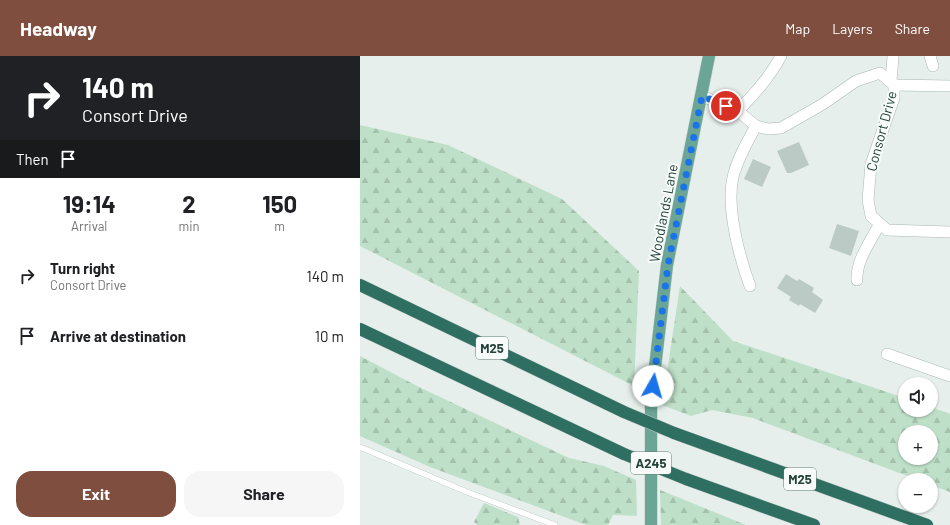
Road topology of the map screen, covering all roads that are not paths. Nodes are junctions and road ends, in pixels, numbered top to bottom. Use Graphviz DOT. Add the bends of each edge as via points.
graph roads {
  1 [pos="709,56"];
  2 [pos="781,56"];
  3 [pos="893,56"];
  4 [pos="892,84"];
  5 [pos="950,86"];
  6 [pos="702,96"];
  7 [pos="738,111"];
  8 [pos="756,126"];
  9 [pos="879,225"];
  10 [pos="950,232"];
  11 [pos="857,280"];
  12 [pos="360,285"];
  13 [pos="750,286"];
  14 [pos="360,329"];
  15 [pos="887,354"];
  16 [pos="950,376"];
  17 [pos="360,447"];
  18 [pos="555,525"];
  19 [pos="651,525"];
  20 [pos="814,525"];
  21 [pos="927,525"];
  1 -- 6 [label="main road, Woodlands Lane / A245"];
  2 -- 7 [label="street" via="759,89"];
  3 -- 4 [label="street"];
  4 -- 5 [label="street"];
  4 -- 8 [label="street, Consort Drive" via="880,73 856,80 823,104 781,128 768,129"];
  4 -- 9 [label="street, Consort Drive" via="894,98 875,148 869,178 871,216"];
  6 -- 7 [label="street"];
  6 -- 19 [label="main road, Woodlands Lane / A245" via="668,265 651,401"];
  7 -- 8 [label="street"];
  8 -- 13 [label="street" via="733,176 730,199 742,266"];
  9 -- 10 [label="street" via="887,230"];
  9 -- 11 [label="street" via="861,259"];
  12 -- 21 [label="highway, M25, bridge" via="624,412 674,433"];
  14 -- 20 [label="highway, bridge" via="624,454"];
  15 -- 16 [label="street"];
  17 -- 18 [label="lane" via="467,492"];
}
